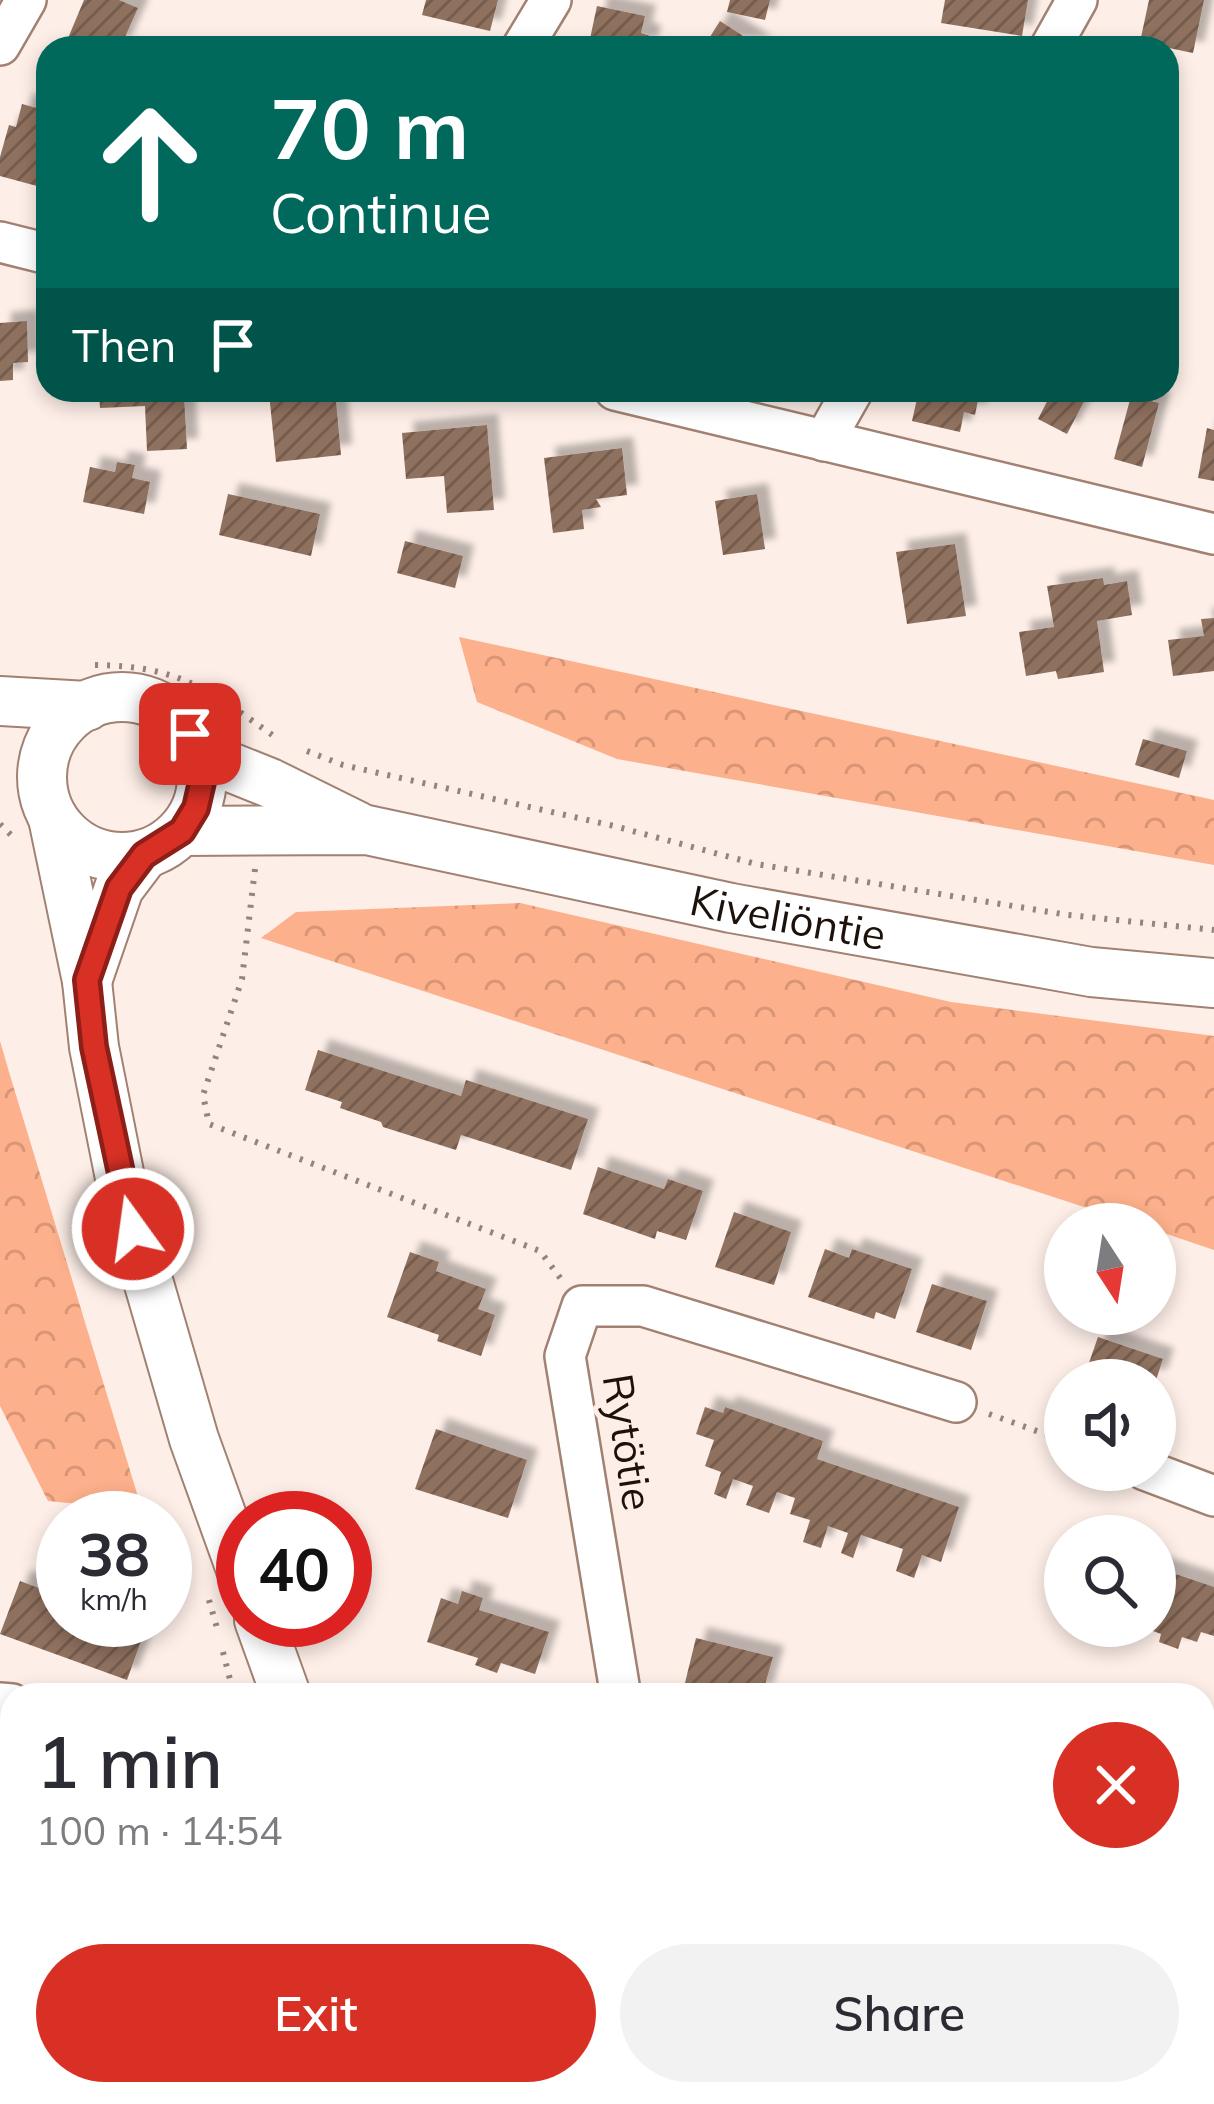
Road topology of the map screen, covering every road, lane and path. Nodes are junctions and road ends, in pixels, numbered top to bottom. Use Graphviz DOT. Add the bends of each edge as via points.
graph roads {
  1 [pos="26,0"];
  2 [pos="551,0"];
  3 [pos="1077,0"];
  4 [pos="529,36"];
  5 [pos="1057,36"];
  6 [pos="0,45"];
  7 [pos="0,242"];
  8 [pos="36,251"];
  9 [pos="664,402"];
  10 [pos="847,402"];
  11 [pos="824,441"];
  12 [pos="1214,534"];
  13 [pos="82,685"];
  14 [pos="0,701"];
  15 [pos="283,742"];
  16 [pos="303,750"];
  17 [pos="200,755"];
  18 [pos="0,765"];
  19 [pos="48,806"];
  20 [pos="367,830"];
  21 [pos="163,843"];
  22 [pos="254,875"];
  23 [pos="1214,930"];
  24 [pos="87,980"];
  25 [pos="1214,982"];
  26 [pos="582,1306"];
  27 [pos="956,1402"];
  28 [pos="1044,1433"];
  29 [pos="1176,1482"];
  30 [pos="1214,1496"];
  31 [pos="216,1500"];
  32 [pos="269,1647"];
  33 [pos="282,1683"];
  34 [pos="619,1683"];
  1 -- 6 [label="street"];
  2 -- 4 [label="street"];
  3 -- 5 [label="street"];
  7 -- 8 [label="street"];
  9 -- 11 [label="street"];
  10 -- 11 [label="street"];
  11 -- 12 [label="street"];
  13 -- 14 [label="street"];
  13 -- 15 [label="path" via="148,667 188,679"];
  13 -- 17 [label="street" via="155,704 190,734"];
  13 -- 19 [label="street" via="50,742 43,768"];
  16 -- 23 [label="path" via="756,864"];
  17 -- 20 [label="street, Kiveliöntie"];
  17 -- 21 [label="street" via="196,808"];
  18 -- 19 [label="street"];
  19 -- 21 [label="street" via="70,838 92,852 118,857"];
  19 -- 24 [label="street"];
  20 -- 21 [label="street, Kiveliöntie"];
  20 -- 25 [label="street, Kiveliöntie" via="731,908 1091,972"];
  21 -- 24 [label="street" via="119,888"];
  22 -- 26 [label="path" via="242,979 202,1095 209,1124 540,1251"];
  24 -- 31 [label="street" via="124,1198"];
  26 -- 27 [label="street, Rytötie" via="643,1306"];
  26 -- 34 [label="street, Rytötie" via="566,1356"];
  27 -- 28 [label="path"];
  29 -- 30 [label="street"];
  32 -- 33 [label="street"];
}
